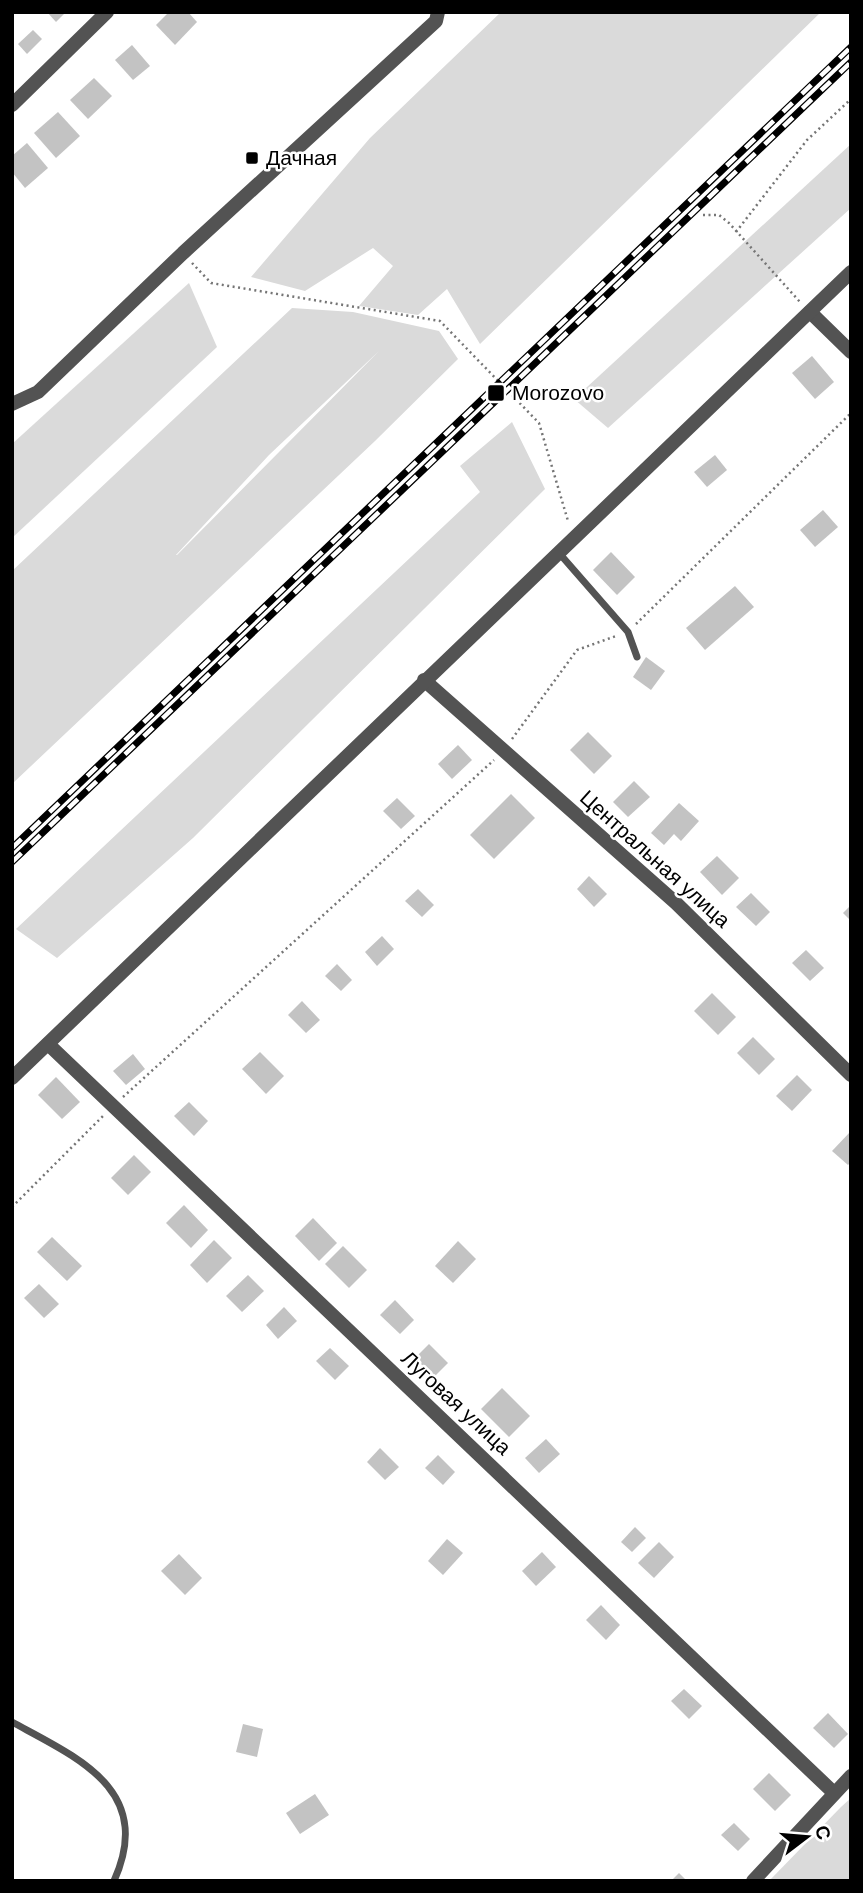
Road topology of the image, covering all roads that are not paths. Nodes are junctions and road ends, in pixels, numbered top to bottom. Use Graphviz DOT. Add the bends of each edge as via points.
graph roads {
  1 [pos="107,12"];
  2 [pos="438,12"];
  3 [pos="12,105"];
  4 [pos="851,272"];
  5 [pos="810,312"];
  6 [pos="851,352"];
  7 [pos="12,404"];
  8 [pos="558,552"];
  9 [pos="637,657"];
  10 [pos="424,680"];
  11 [pos="48,1044"];
  12 [pos="851,1075"];
  13 [pos="12,1078"];
  14 [pos="12,1722"];
  15 [pos="851,1776"];
  16 [pos="834,1793"];
  17 [pos="114,1881"];
  18 [pos="753,1881"];
  1 -- 3 [label="street"];
  2 -- 7 [label="street" via="436,21 38,392"];
  4 -- 5 [label="street"];
  5 -- 6 [label="street"];
  5 -- 8 [label="street"];
  8 -- 9 [label="lane" via="628,632"];
  8 -- 10 [label="street"];
  10 -- 11 [label="street"];
  10 -- 12 [label="street, Центральная улица" via="676,904"];
  11 -- 13 [label="street"];
  11 -- 16 [label="street, Луговая улица"];
  14 -- 17 [label="lane" via="86,1763 110,1784 120,1803 124,1830 124,1858"];
  15 -- 16 [label="street"];
  16 -- 18 [label="street"];
}
